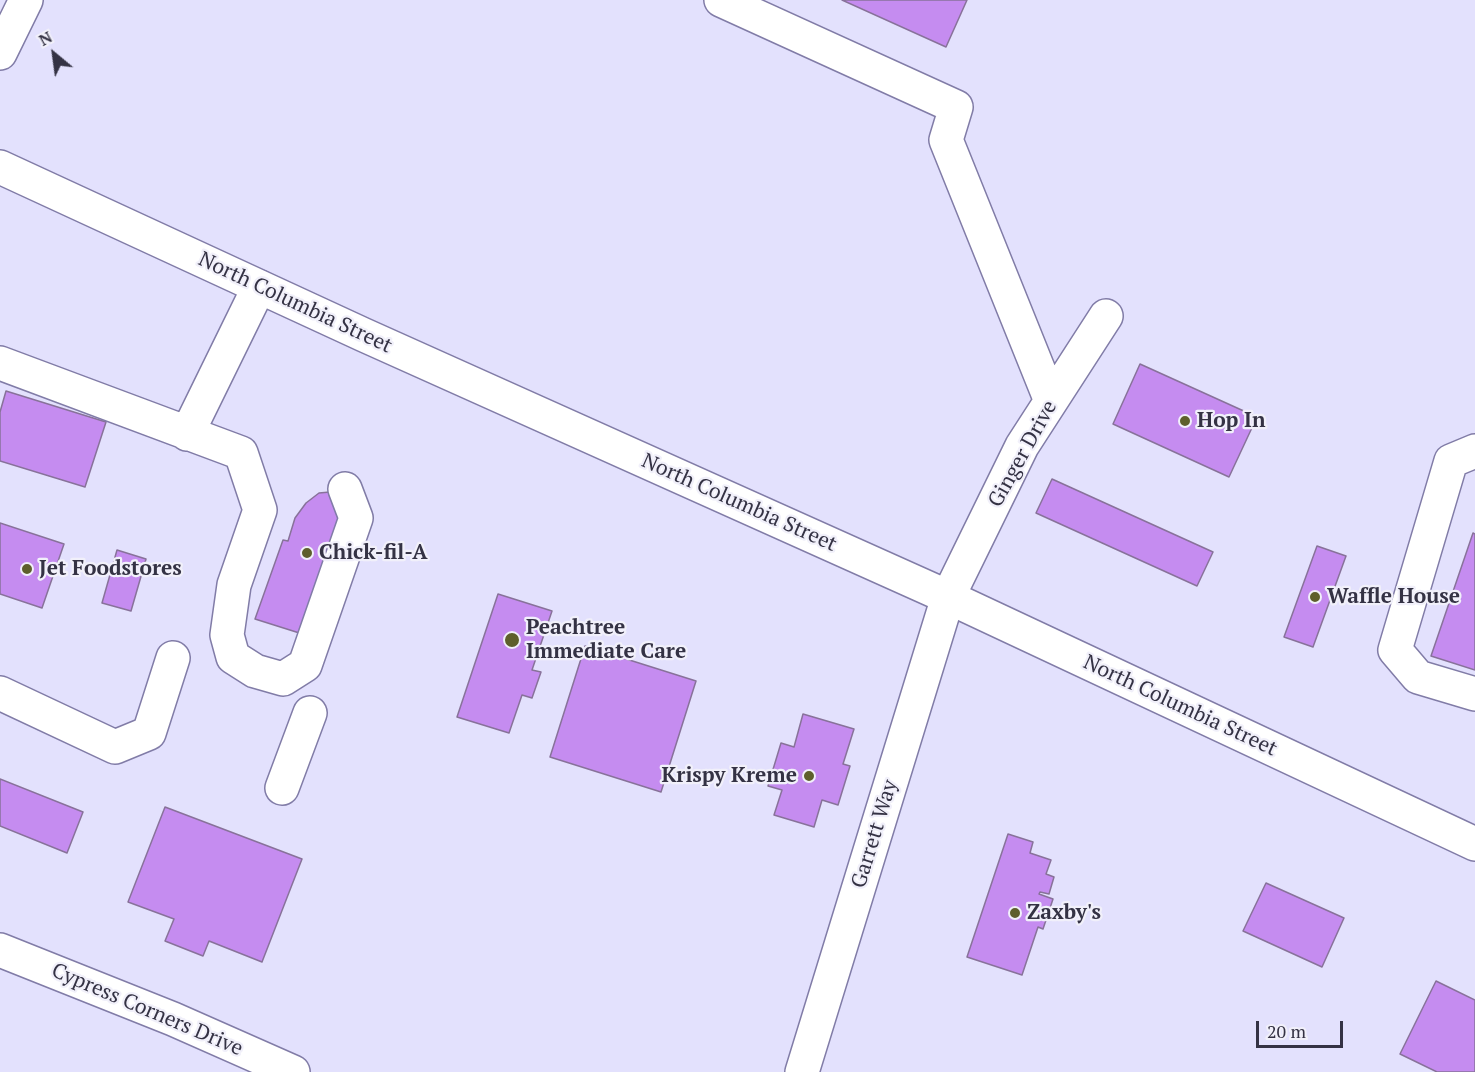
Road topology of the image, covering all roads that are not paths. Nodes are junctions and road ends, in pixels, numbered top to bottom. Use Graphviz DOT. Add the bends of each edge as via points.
graph roads {
  1 [pos="26,0"];
  2 [pos="721,0"];
  3 [pos="0,53"];
  4 [pos="0,167"];
  5 [pos="259,287"];
  6 [pos="1106,316"];
  7 [pos="0,363"];
  8 [pos="1051,401"];
  9 [pos="187,434"];
  10 [pos="1475,451"];
  11 [pos="345,489"];
  12 [pos="948,597"];
  13 [pos="173,658"];
  14 [pos="0,693"];
  15 [pos="1475,694"];
  16 [pos="310,713"];
  17 [pos="282,788"];
  18 [pos="1475,844"];
  19 [pos="0,950"];
  20 [pos="293,1072"];
  21 [pos="802,1072"];
  1 -- 3 [label="main road"];
  2 -- 8 [label="main road" via="956,106 946,140"];
  4 -- 5 [label="main road, North Columbia Street"];
  5 -- 9 [label="main road"];
  5 -- 12 [label="main road, North Columbia Street"];
  6 -- 8 [label="main road, Ginger Drive"];
  7 -- 9 [label="main road"];
  8 -- 12 [label="main road, Ginger Drive" via="1022,446"];
  9 -- 11 [label="main road" via="241,453 260,510 234,585 227,634 233,657 255,671 283,679 306,665 356,518"];
  10 -- 15 [label="main road" via="1451,461 1395,650 1418,677"];
  12 -- 18 [label="main road, North Columbia Street"];
  12 -- 21 [label="main road, Garrett Way"];
  13 -- 14 [label="main road" via="149,734 115,747"];
  16 -- 17 [label="main road"];
  19 -- 20 [label="main road, Cypress Corners Drive"];
}
